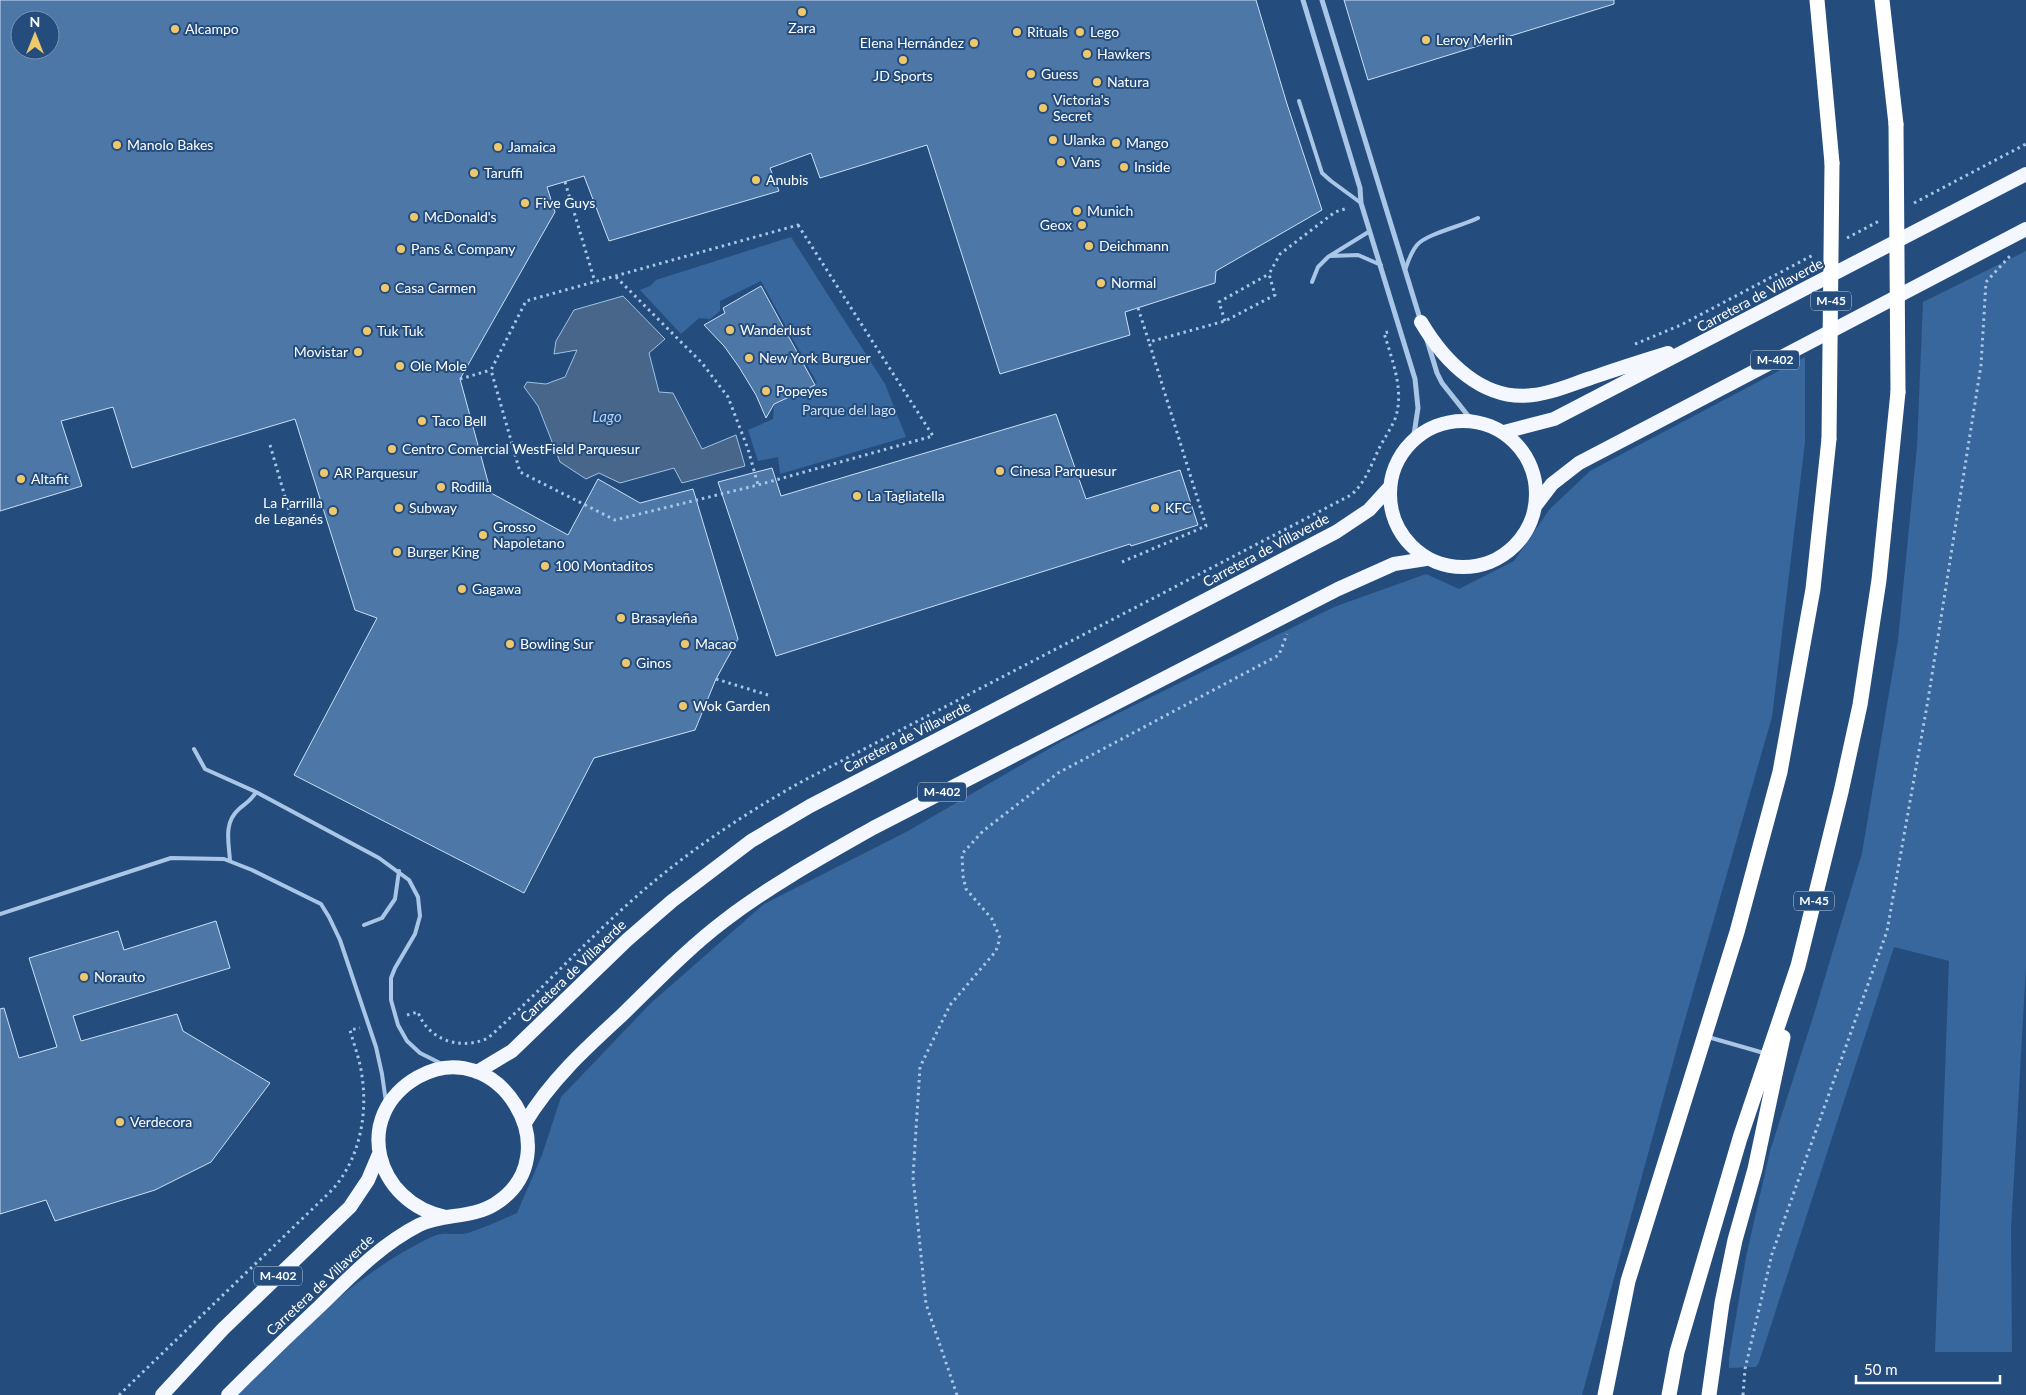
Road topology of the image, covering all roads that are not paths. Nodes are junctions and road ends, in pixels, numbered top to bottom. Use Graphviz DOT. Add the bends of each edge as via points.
graph roads {
  1 [pos="1303,0"];
  2 [pos="1322,0"];
  3 [pos="1817,0"];
  4 [pos="1882,0"];
  5 [pos="1298,101"];
  6 [pos="2026,174"];
  7 [pos="1361,203"];
  8 [pos="1478,218"];
  9 [pos="2026,229"];
  10 [pos="1370,231"];
  11 [pos="1328,257"];
  12 [pos="1381,266"];
  13 [pos="1405,270"];
  14 [pos="1312,282"];
  15 [pos="1421,322"];
  16 [pos="1702,343"];
  17 [pos="1473,422"];
  18 [pos="1504,432"];
  19 [pos="1412,441"];
  20 [pos="1389,488"];
  21 [pos="1536,505"];
  22 [pos="1426,559"];
  23 [pos="194,749"];
  24 [pos="256,792"];
  25 [pos="230,862"];
  26 [pos="399,871"];
  27 [pos="0,914"];
  28 [pos="364,925"];
  29 [pos="1798,966"];
  30 [pos="1705,1036"];
  31 [pos="1768,1054"];
  32 [pos="448,1067"];
  33 [pos="477,1072"];
  34 [pos="386,1110"];
  35 [pos="525,1123"];
  36 [pos="379,1154"];
  37 [pos="446,1217"];
  38 [pos="163,1393"];
  39 [pos="228,1395"];
  40 [pos="1605,1395"];
  41 [pos="1669,1395"];
  42 [pos="1709,1395"];
  1 -- 7 [label="street" via="1360,188"];
  2 -- 13 [label="street"];
  3 -- 30 [label="highway, M-45, bridge" via="1832,163 1829,439 1813,589 1780,772"];
  4 -- 29 [label="highway, M-45, bridge" via="1896,124 1898,392 1879,580 1860,705"];
  5 -- 7 [label="lane" via="1322,173"];
  6 -- 16 [label="highway, Carretera de Villaverde"];
  7 -- 10 [label="street"];
  8 -- 13 [label="lane" via="1421,240"];
  9 -- 21 [label="highway, M-402" via="1579,463 1560,477"];
  10 -- 11 [label="lane"];
  10 -- 12 [label="street"];
  11 -- 12 [label="lane" via="1358,255"];
  11 -- 14 [label="lane" via="1318,267"];
  12 -- 19 [label="street" via="1415,378 1418,408"];
  13 -- 15 [label="street"];
  15 -- 16 [label="highway" via="1436,347 1460,372 1493,390 1515,396 1555,390"];
  15 -- 17 [label="street" via="1437,373"];
  16 -- 18 [label="highway, Carretera de Villaverde" via="1554,419"];
  17 -- 18 [label="highway"];
  17 -- 19 [label="highway" via="1446,423"];
  18 -- 21 [label="highway" via="1529,462 1535,480"];
  19 -- 20 [label="highway" via="1399,459"];
  20 -- 22 [label="highway" via="1397,525 1409,543"];
  20 -- 33 [label="highway, Carretera de Villaverde" via="1358,518 1323,539 810,806 751,841 652,917 512,1051"];
  21 -- 22 [label="highway, M-402" via="1523,537 1495,561 1484,566 1458,568"];
  22 -- 35 [label="highway, M-402" via="1375,571 873,828 768,890 705,936 574,1060 541,1098"];
  23 -- 24 [label="lane" via="205,769"];
  24 -- 25 [label="lane" via="251,801 237,811 228,827"];
  24 -- 26 [label="lane"];
  25 -- 27 [label="lane" via="224,859 171,858"];
  25 -- 34 [label="lane" via="321,904 340,940 363,1006 380,1061"];
  26 -- 28 [label="lane" via="395,899 382,918"];
  26 -- 32 [label="lane" via="409,880 418,897 420,916 415,934 391,978 392,1007 398,1025 412,1047"];
  29 -- 31 [label="highway, M-45"];
  29 -- 42 [label="highway" via="1755,1169 1728,1274"];
  30 -- 31 [label="lane"];
  30 -- 40 [label="highway, M-45" via="1628,1281"];
  31 -- 41 [label="highway, M-45" via="1688,1314"];
  32 -- 33 [label="highway"];
  32 -- 34 [label="highway" via="417,1078"];
  33 -- 35 [label="highway" via="507,1092"];
  34 -- 36 [label="highway" via="378,1137"];
  35 -- 37 [label="highway" via="526,1158 510,1191 488,1208"];
  36 -- 37 [label="highway" via="386,1173 402,1196 418,1208"];
  36 -- 38 [label="highway, M-402" via="368,1180 350,1207"];
  37 -- 39 [label="highway, Carretera de Villaverde" via="420,1224 372,1256"];
}
